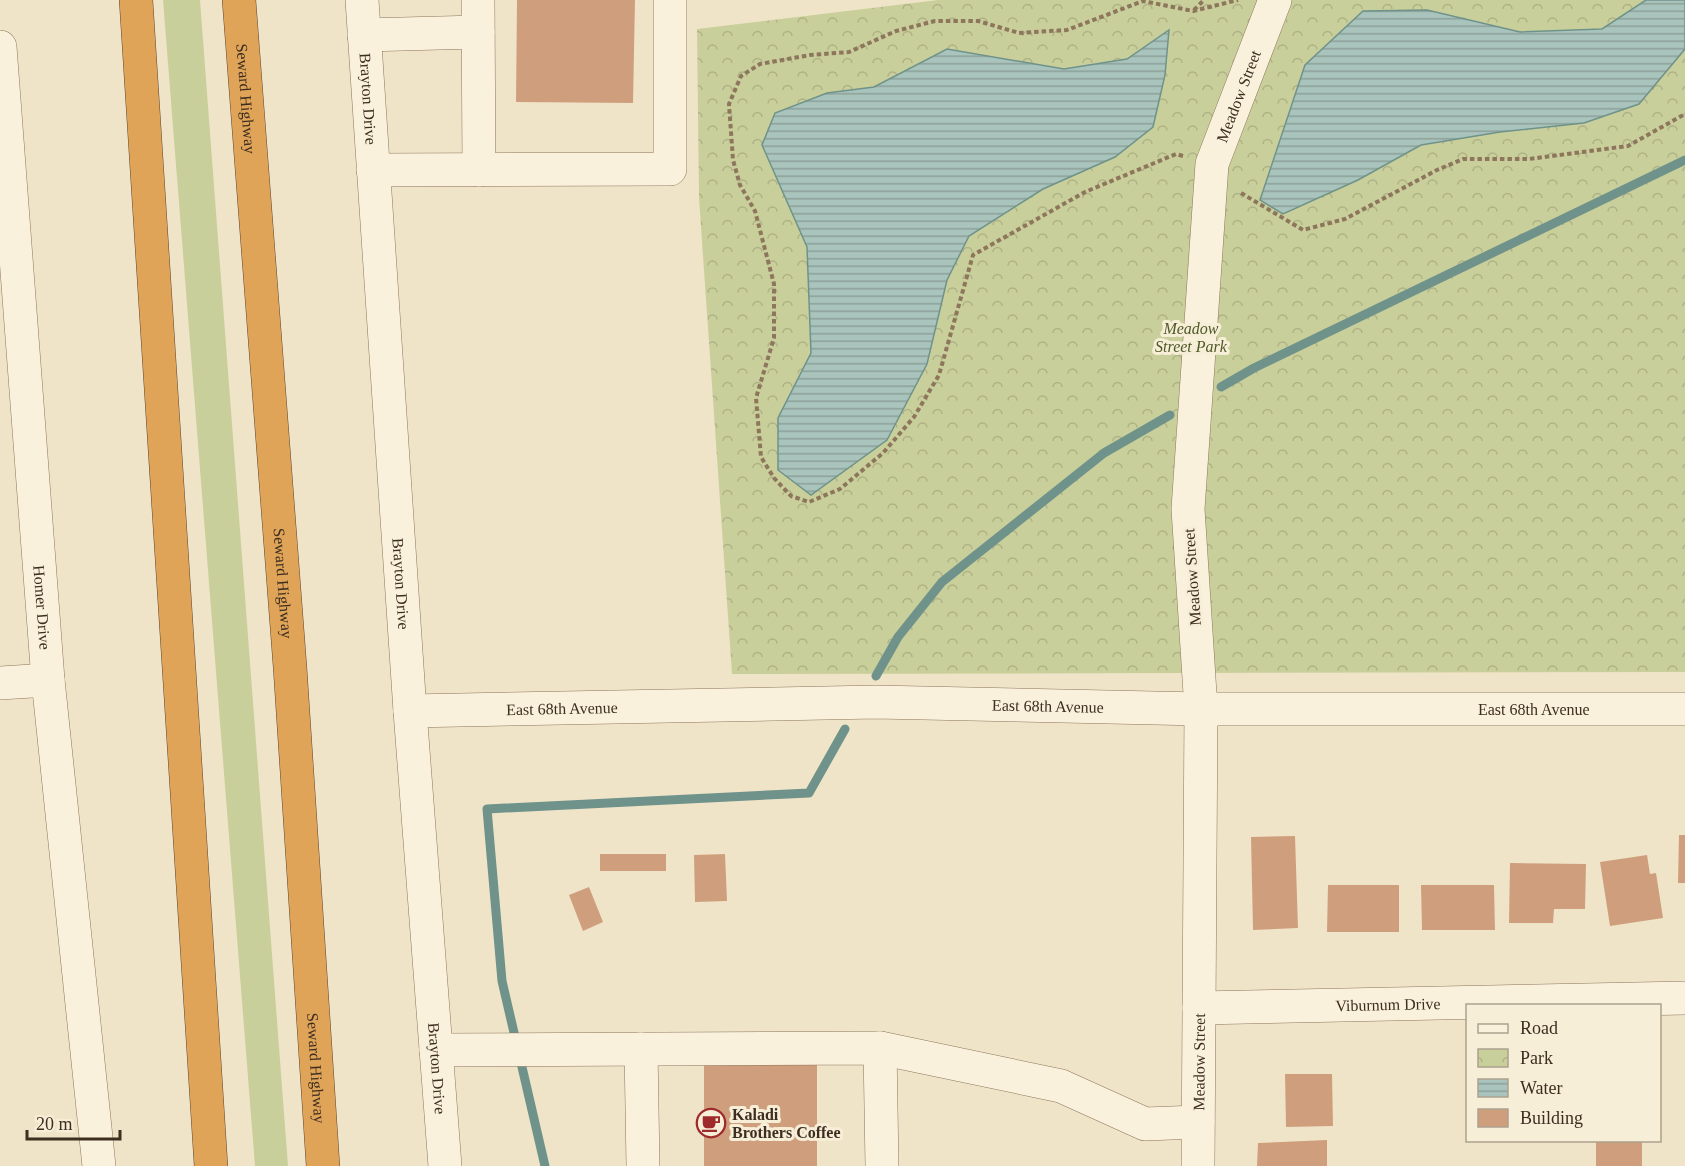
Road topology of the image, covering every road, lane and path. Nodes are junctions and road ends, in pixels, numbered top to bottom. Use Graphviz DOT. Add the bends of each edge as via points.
graph roads {
  1 [pos="136,0"];
  2 [pos="239,0"];
  3 [pos="362,0"];
  4 [pos="670,0"];
  5 [pos="1204,0"];
  6 [pos="1238,0"];
  7 [pos="1275,0"];
  8 [pos="1193,11"];
  9 [pos="478,16"];
  10 [pos="364,35"];
  11 [pos="0,47"];
  12 [pos="1685,114"];
  13 [pos="373,170"];
  14 [pos="479,170"];
  15 [pos="1211,175"];
  16 [pos="48,680"];
  17 [pos="0,683"];
  18 [pos="1201,709"];
  19 [pos="1685,709"];
  20 [pos="410,711"];
  21 [pos="1685,998"];
  22 [pos="1199,1008"];
  23 [pos="880,1048"];
  24 [pos="641,1049"];
  25 [pos="436,1050"];
  26 [pos="1198,1122"];
  27 [pos="99,1166"];
  28 [pos="211,1166"];
  29 [pos="323,1166"];
  30 [pos="445,1166"];
  31 [pos="643,1166"];
  32 [pos="882,1166"];
  33 [pos="1198,1166"];
  1 -- 28 [label="highway"];
  2 -- 29 [label="highway, Seward Highway"];
  3 -- 10 [label="street, Brayton Drive"];
  4 -- 14 [label="street" via="670,169"];
  5 -- 8 [label="path"];
  6 -- 8 [label="path"];
  7 -- 15 [label="street, Meadow Street"];
  8 -- 15 [label="path" via="1143,1 1067,30 1019,33 978,21 934,21 896,31 849,52 810,54 760,64 741,76 729,104 733,160 740,185 755,212 774,284 774,338 756,398 761,457 774,478 791,496 809,502 840,489 883,453 914,417 939,375 974,255 1085,192 1176,154"];
  9 -- 10 [label="street"];
  9 -- 14 [label="street"];
  10 -- 13 [label="street, Brayton Drive"];
  11 -- 16 [label="street, Homer Drive"];
  12 -- 15 [label="path" via="1628,146 1529,159 1463,159 1345,219 1303,230"];
  13 -- 14 [label="street"];
  13 -- 20 [label="street, Brayton Drive"];
  15 -- 18 [label="street, Meadow Street" via="1188,509"];
  16 -- 17 [label="street"];
  16 -- 27 [label="street, Homer Drive"];
  18 -- 19 [label="street, East 68th Avenue"];
  18 -- 20 [label="street, East 68th Avenue" via="876,702"];
  18 -- 22 [label="street, Meadow Street"];
  20 -- 25 [label="street, Brayton Drive"];
  21 -- 22 [label="street, Viburnum Drive"];
  22 -- 26 [label="street, Meadow Street"];
  23 -- 24 [label="street"];
  23 -- 26 [label="street" via="1061,1086 1145,1124"];
  23 -- 32 [label="street"];
  24 -- 25 [label="street"];
  24 -- 31 [label="street"];
  25 -- 30 [label="street, Brayton Drive"];
  26 -- 33 [label="street, Meadow Street"];
}
